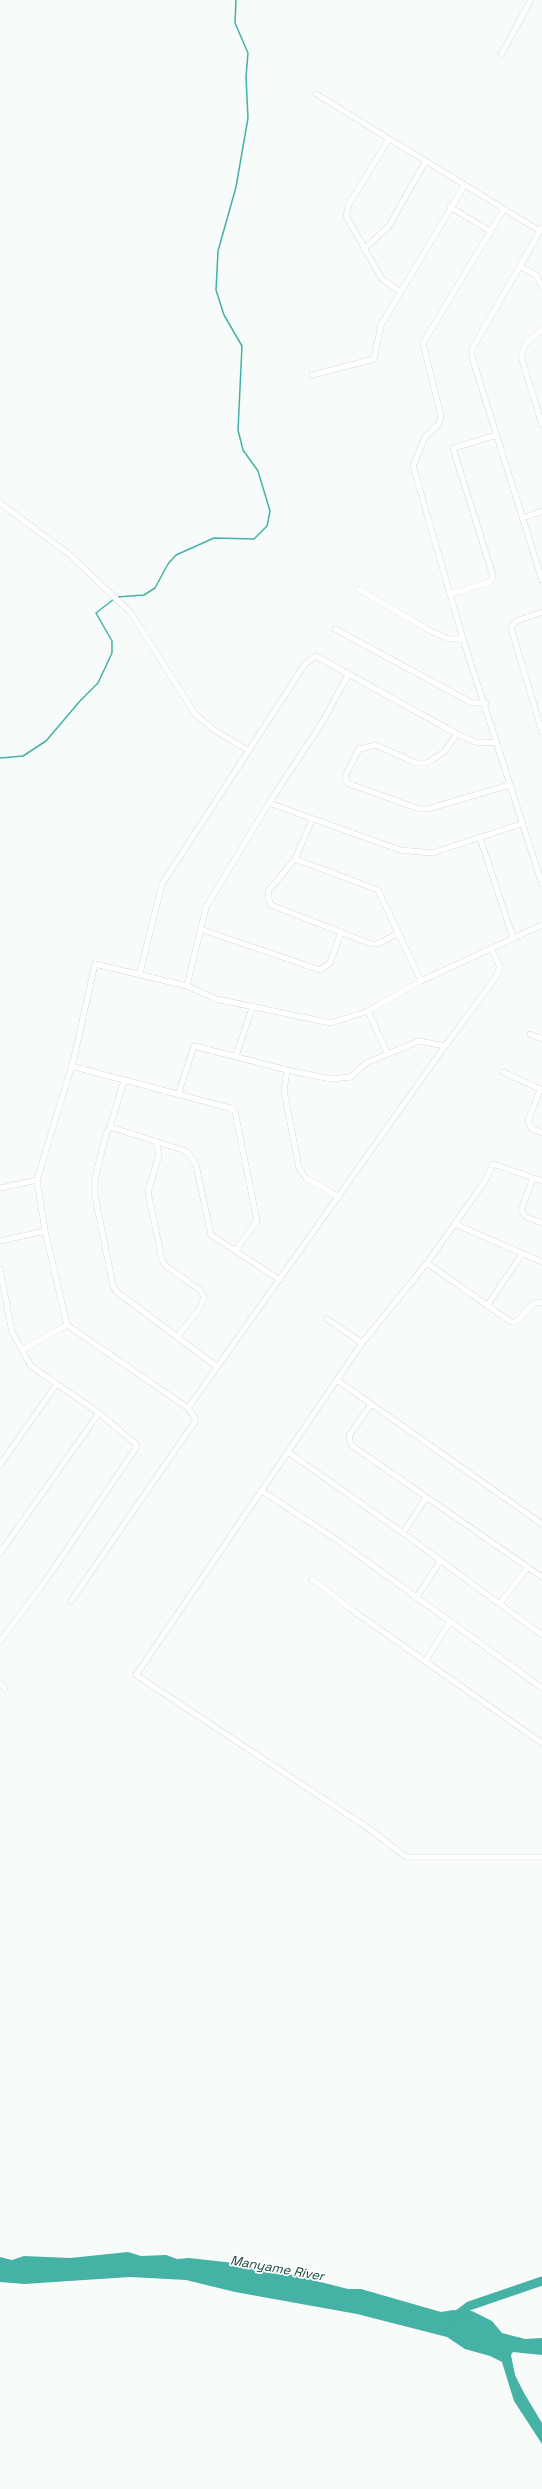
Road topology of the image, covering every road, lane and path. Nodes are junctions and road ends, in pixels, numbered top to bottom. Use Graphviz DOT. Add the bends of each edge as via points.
graph roads {
  1 [pos="531,0"];
  2 [pos="501,55"];
  3 [pos="316,94"];
  4 [pos="389,139"];
  5 [pos="425,162"];
  6 [pos="464,186"];
  7 [pos="450,207"];
  8 [pos="504,209"];
  9 [pos="541,229"];
  10 [pos="490,231"];
  11 [pos="364,249"];
  12 [pos="521,267"];
  13 [pos="542,287"];
  14 [pos="400,292"];
  15 [pos="542,330"];
  16 [pos="312,375"];
  17 [pos="542,423"];
  18 [pos="497,435"];
  19 [pos="0,503"];
  20 [pos="542,511"];
  21 [pos="523,518"];
  22 [pos="542,558"];
  23 [pos="536,560"];
  24 [pos="542,580"];
  25 [pos="358,589"];
  26 [pos="450,594"];
  27 [pos="542,612"];
  28 [pos="335,629"];
  29 [pos="463,639"];
  30 [pos="349,673"];
  31 [pos="486,703"];
  32 [pos="542,732"];
  33 [pos="457,734"];
  34 [pos="496,742"];
  35 [pos="248,750"];
  36 [pos="509,785"];
  37 [pos="268,803"];
  38 [pos="312,820"];
  39 [pos="521,824"];
  40 [pos="480,838"];
  41 [pos="295,859"];
  42 [pos="542,884"];
  43 [pos="542,924"];
  44 [pos="200,929"];
  45 [pos="341,932"];
  46 [pos="399,933"];
  47 [pos="513,938"];
  48 [pos="491,948"];
  49 [pos="140,973"];
  50 [pos="421,981"];
  51 [pos="187,986"];
  52 [pos="252,1008"];
  53 [pos="368,1011"];
  54 [pos="530,1034"];
  55 [pos="542,1039"];
  56 [pos="445,1046"];
  57 [pos="387,1053"];
  58 [pos="236,1056"];
  59 [pos="71,1066"];
  60 [pos="287,1070"];
  61 [pos="503,1072"];
  62 [pos="124,1080"];
  63 [pos="541,1090"];
  64 [pos="178,1095"];
  65 [pos="110,1127"];
  66 [pos="542,1133"];
  67 [pos="156,1142"];
  68 [pos="533,1178"];
  69 [pos="36,1180"];
  70 [pos="542,1181"];
  71 [pos="0,1188"];
  72 [pos="339,1198"];
  73 [pos="542,1223"];
  74 [pos="456,1224"];
  75 [pos="45,1231"];
  76 [pos="0,1241"];
  77 [pos="235,1251"];
  78 [pos="522,1254"];
  79 [pos="542,1262"];
  80 [pos="427,1263"];
  81 [pos="0,1269"];
  82 [pos="280,1280"];
  83 [pos="542,1303"];
  84 [pos="487,1306"];
  85 [pos="327,1319"];
  86 [pos="67,1325"];
  87 [pos="177,1337"];
  88 [pos="362,1343"];
  89 [pos="22,1350"];
  90 [pos="216,1366"];
  91 [pos="337,1380"];
  92 [pos="56,1385"];
  93 [pos="371,1404"];
  94 [pos="188,1408"];
  95 [pos="99,1413"];
  96 [pos="288,1452"];
  97 [pos="0,1465"];
  98 [pos="262,1491"];
  99 [pos="426,1498"];
  100 [pos="542,1524"];
  101 [pos="403,1533"];
  102 [pos="0,1553"];
  103 [pos="441,1560"];
  104 [pos="528,1567"];
  105 [pos="542,1577"];
  106 [pos="312,1579"];
  107 [pos="416,1598"];
  108 [pos="71,1601"];
  109 [pos="500,1603"];
  110 [pos="450,1622"];
  111 [pos="542,1635"];
  112 [pos="0,1641"];
  113 [pos="425,1661"];
  114 [pos="0,1683"];
  115 [pos="5,1688"];
  116 [pos="542,1688"];
  117 [pos="542,1743"];
  118 [pos="542,1857"];
  1 -- 2 [label="street"];
  3 -- 4 [label="street"];
  4 -- 5 [label="street"];
  4 -- 11 [label="street" via="346,210 348,222"];
  5 -- 6 [label="street"];
  5 -- 11 [label="street" via="389,226"];
  6 -- 7 [label="street"];
  6 -- 8 [label="street"];
  7 -- 10 [label="street"];
  7 -- 14 [label="street"];
  8 -- 9 [label="street"];
  8 -- 10 [label="street"];
  9 -- 12 [label="street"];
  10 -- 26 [label="street" via="422,342 441,416 438,425 425,437 413,470"];
  11 -- 14 [label="street" via="382,278"];
  12 -- 13 [label="street" via="536,275"];
  12 -- 18 [label="street" via="472,349 472,357"];
  14 -- 16 [label="street" via="381,324 374,359"];
  15 -- 17 [label="street" via="526,343 521,356"];
  18 -- 21 [label="street"];
  18 -- 26 [label="street" via="454,448 493,576 490,582"];
  19 -- 35 [label="street" via="49,538 131,613 195,714"];
  20 -- 21 [label="street"];
  21 -- 23 [label="street"];
  22 -- 23 [label="street"];
  23 -- 24 [label="street"];
  25 -- 29 [label="street" via="429,630 448,639"];
  26 -- 29 [label="street"];
  27 -- 32 [label="street" via="516,621 511,628"];
  28 -- 31 [label="street" via="472,703"];
  29 -- 31 [label="street"];
  30 -- 33 [label="street"];
  30 -- 35 [label="street" via="316,656 305,664"];
  30 -- 37 [label="street" via="323,720"];
  31 -- 34 [label="street"];
  33 -- 34 [label="street" via="478,743"];
  33 -- 36 [label="street" via="444,752 427,763 416,763 376,745 359,749 345,776 347,783 419,809 428,809"];
  34 -- 36 [label="street"];
  35 -- 49 [label="street" via="162,884"];
  36 -- 39 [label="street"];
  37 -- 38 [label="street"];
  37 -- 44 [label="street" via="206,907"];
  38 -- 40 [label="street" via="406,851 436,853"];
  38 -- 41 [label="street"];
  39 -- 40 [label="street"];
  39 -- 42 [label="street"];
  40 -- 47 [label="street"];
  41 -- 45 [label="street" via="269,890 271,905"];
  41 -- 46 [label="street" via="374,887 383,898"];
  43 -- 47 [label="street"];
  44 -- 45 [label="street" via="320,970 330,963"];
  44 -- 51 [label="street"];
  45 -- 46 [label="street" via="374,945"];
  46 -- 50 [label="street"];
  47 -- 48 [label="street"];
  48 -- 50 [label="street"];
  48 -- 56 [label="street" via="500,967 496,977"];
  49 -- 51 [label="street"];
  49 -- 59 [label="street" via="95,964"];
  50 -- 53 [label="street"];
  51 -- 52 [label="street" via="212,998"];
  52 -- 53 [label="street" via="331,1023"];
  52 -- 58 [label="street"];
  53 -- 57 [label="street"];
  54 -- 55 [label="street"];
  56 -- 57 [label="street" via="419,1041"];
  56 -- 72 [label="street"];
  57 -- 60 [label="street" via="366,1063 348,1078 331,1079"];
  58 -- 60 [label="street"];
  58 -- 64 [label="street" via="194,1046"];
  59 -- 62 [label="street"];
  59 -- 69 [label="street"];
  60 -- 72 [label="street" via="284,1091 299,1168 306,1178"];
  61 -- 63 [label="street"];
  62 -- 64 [label="street"];
  62 -- 65 [label="street"];
  63 -- 66 [label="street" via="528,1121 531,1128"];
  64 -- 77 [label="street" via="230,1108 235,1112 256,1221"];
  65 -- 67 [label="street"];
  65 -- 87 [label="street" via="98,1164 95,1191 113,1286 117,1292"];
  67 -- 77 [label="street" via="183,1150 193,1160 211,1235"];
  67 -- 87 [label="street" via="159,1155 148,1192 162,1260 166,1266 200,1290 204,1297 200,1308"];
  68 -- 70 [label="street"];
  68 -- 73 [label="street" via="521,1210 526,1217"];
  68 -- 74 [label="street" via="493,1164 485,1181"];
  69 -- 71 [label="street"];
  69 -- 75 [label="street"];
  72 -- 82 [label="street"];
  74 -- 78 [label="street"];
  74 -- 80 [label="street"];
  75 -- 76 [label="street"];
  75 -- 86 [label="street"];
  77 -- 82 [label="street"];
  78 -- 79 [label="street"];
  78 -- 84 [label="street"];
  80 -- 84 [label="street"];
  80 -- 88 [label="street"];
  81 -- 89 [label="street" via="12,1332"];
  82 -- 90 [label="street"];
  83 -- 84 [label="street" via="533,1304 514,1323"];
  85 -- 88 [label="street"];
  86 -- 89 [label="street"];
  86 -- 94 [label="street"];
  87 -- 90 [label="street"];
  88 -- 91 [label="street"];
  89 -- 92 [label="street" via="31,1366"];
  90 -- 94 [label="street"];
  91 -- 93 [label="street"];
  91 -- 96 [label="street"];
  92 -- 95 [label="street"];
  92 -- 97 [label="street"];
  93 -- 99 [label="street" via="349,1436 351,1445"];
  93 -- 100 [label="street"];
  94 -- 108 [label="street" via="196,1420"];
  95 -- 102 [label="street"];
  95 -- 112 [label="street" via="132,1439 136,1448 44,1583"];
  96 -- 98 [label="street"];
  96 -- 101 [label="street"];
  98 -- 107 [label="street" via="340,1542"];
  98 -- 118 [label="street" via="136,1675 368,1828 406,1857"];
  99 -- 101 [label="street"];
  99 -- 104 [label="street"];
  101 -- 103 [label="street"];
  103 -- 107 [label="street"];
  103 -- 109 [label="street"];
  104 -- 105 [label="street"];
  104 -- 109 [label="street"];
  106 -- 113 [label="street"];
  107 -- 110 [label="street"];
  109 -- 111 [label="street"];
  110 -- 113 [label="street"];
  110 -- 116 [label="street"];
  113 -- 117 [label="street"];
  114 -- 115 [label="street"];
}
